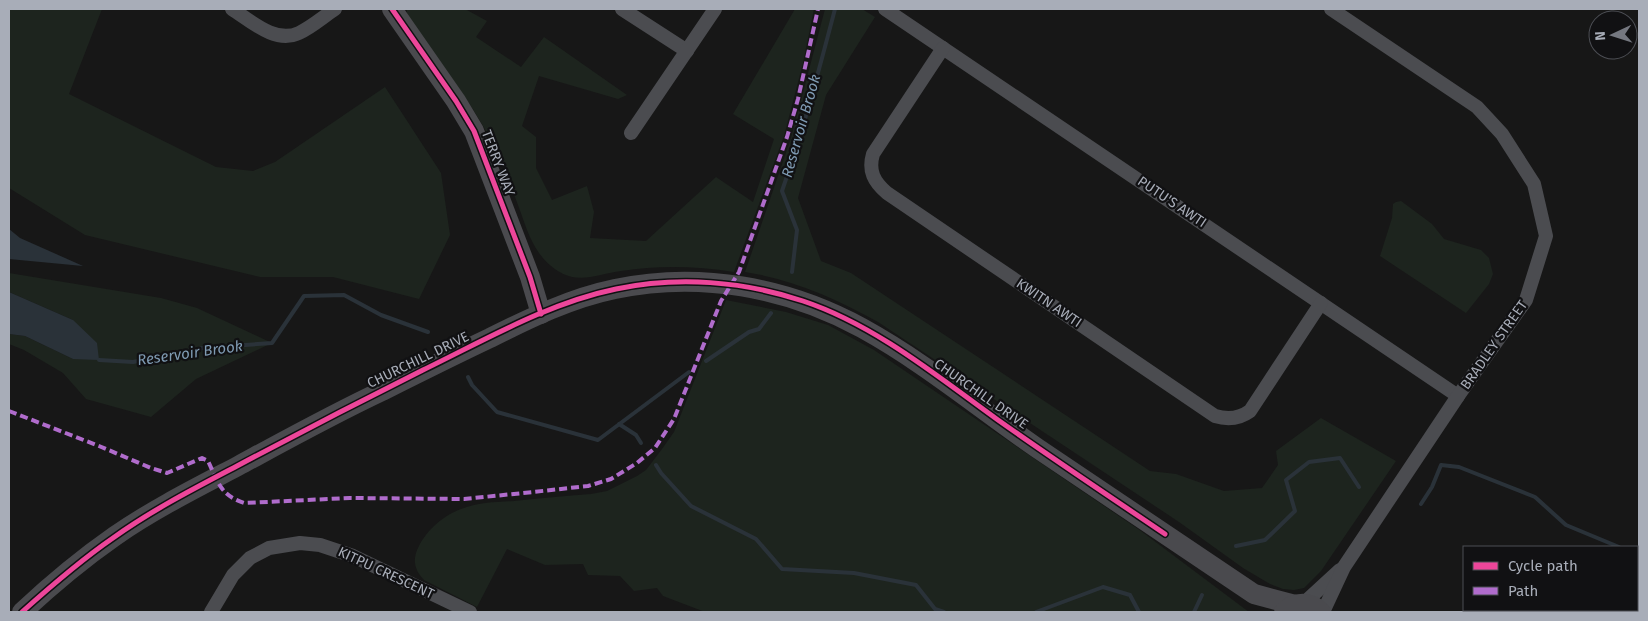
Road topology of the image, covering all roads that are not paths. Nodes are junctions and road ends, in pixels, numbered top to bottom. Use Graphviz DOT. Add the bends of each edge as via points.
graph roads {
  1 [pos="232,9"];
  2 [pos="335,9"];
  3 [pos="392,9"];
  4 [pos="622,9"];
  5 [pos="715,9"];
  6 [pos="885,9"];
  7 [pos="1331,9"];
  8 [pos="943,48"];
  9 [pos="687,50"];
  10 [pos="630,133"];
  11 [pos="1321,303"];
  12 [pos="541,314"];
  13 [pos="1458,396"];
  14 [pos="1344,567"];
  15 [pos="1254,594"];
  16 [pos="1294,607"];
  17 [pos="22,612"];
  18 [pos="211,612"];
  19 [pos="470,612"];
  20 [pos="1267,612"];
  21 [pos="1322,612"];
  1 -- 2 [label="street" via="265,31 283,36 300,33"];
  3 -- 12 [label="main road, TERRY WAY" via="474,131"];
  4 -- 9 [label="street"];
  5 -- 9 [label="street"];
  6 -- 8 [label="street, PUTU'S AWTI"];
  7 -- 13 [label="street, BRADLEY STREET" via="1477,107 1502,134 1534,184 1546,236 1526,300"];
  8 -- 11 [label="street, PUTU'S AWTI"];
  8 -- 11 [label="street, KWITN AWTI" via="873,154 871,167 876,181 887,193 1215,416 1230,419 1250,411"];
  9 -- 10 [label="street"];
  11 -- 13 [label="street, PUTU'S AWTI"];
  12 -- 15 [label="main road, CHURCHILL DRIVE" via="591,295 644,284 732,284 804,302 894,347"];
  12 -- 17 [label="main road, CHURCHILL DRIVE" via="337,412 153,511 93,552"];
  13 -- 14 [label="street, BRADLEY STREET"];
  14 -- 16 [label="street, BRADLEY STREET"];
  14 -- 21 [label="street, BRADLEY STREET"];
  15 -- 16 [label="main road, CHURCHILL DRIVE"];
  15 -- 20 [label="main road, CHURCHILL DRIVE"];
  16 -- 21 [label="main road, CHURCHILL DRIVE" via="1310,605"];
  18 -- 19 [label="street, KITPU CRESCENT" via="233,576 250,558 269,548 300,543 320,545 353,556"];
}
